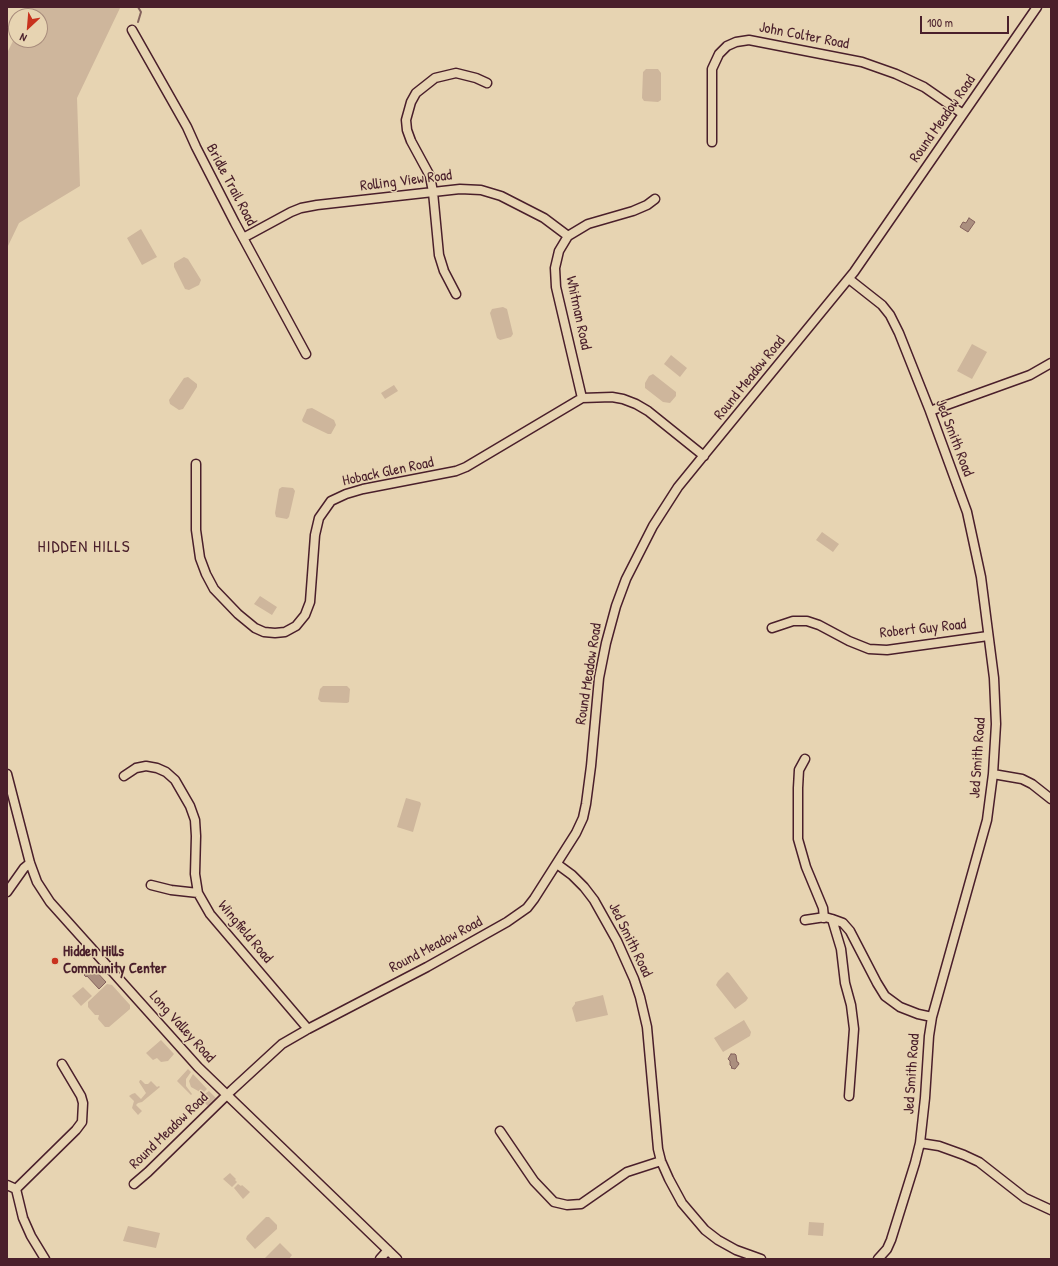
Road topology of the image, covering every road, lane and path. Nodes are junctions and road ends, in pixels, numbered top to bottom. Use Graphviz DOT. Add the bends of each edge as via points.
graph roads {
  1 [pos="1037,7"];
  2 [pos="132,30"];
  3 [pos="487,83"];
  4 [pos="963,114"];
  5 [pos="712,142"];
  6 [pos="434,192"];
  7 [pos="655,199"];
  8 [pos="568,236"];
  9 [pos="243,238"];
  10 [pos="849,278"];
  11 [pos="456,294"];
  12 [pos="306,354"];
  13 [pos="1051,363"];
  14 [pos="582,398"];
  15 [pos="930,411"];
  16 [pos="704,456"];
  17 [pos="196,464"];
  18 [pos="772,628"];
  19 [pos="988,636"];
  20 [pos="805,759"];
  21 [pos="7,774"];
  22 [pos="993,774"];
  23 [pos="124,776"];
  24 [pos="1051,799"];
  25 [pos="30,863"];
  26 [pos="557,864"];
  27 [pos="151,885"];
  28 [pos="7,892"];
  29 [pos="198,893"];
  30 [pos="828,918"];
  31 [pos="805,920"];
  32 [pos="932,1017"];
  33 [pos="308,1029"];
  34 [pos="62,1064"];
  35 [pos="227,1096"];
  36 [pos="849,1096"];
  37 [pos="500,1131"];
  38 [pos="920,1143"];
  39 [pos="661,1161"];
  40 [pos="134,1184"];
  41 [pos="7,1185"];
  42 [pos="16,1189"];
  43 [pos="1051,1210"];
  44 [pos="388,1250"];
  45 [pos="45,1259"];
  46 [pos="380,1259"];
  47 [pos="397,1259"];
  48 [pos="761,1259"];
  49 [pos="880,1259"];
  1 -- 4 [label="street, Round Meadow Road"];
  2 -- 9 [label="street, Bridle Trail Road" via="187,127"];
  3 -- 6 [label="street" via="456,74 447,75 435,78 425,85 416,92 410,102 406,120 407,130 430,176"];
  4 -- 5 [label="street, John Colter Road" via="924,87 862,62 749,40 727,46 719,54 712,69"];
  4 -- 10 [label="street, Round Meadow Road"];
  6 -- 8 [label="street, Rolling View Road" via="481,190 501,196 544,218"];
  6 -- 9 [label="street, Rolling View Road" via="301,208"];
  6 -- 11 [label="street" via="439,255"];
  7 -- 8 [label="street" via="633,211 588,224"];
  8 -- 14 [label="street, Whitman Road" via="559,251 555,268 556,287"];
  9 -- 12 [label="street, Bridle Trail Road"];
  10 -- 15 [label="street, Jed Smith Road" via="882,305 890,315"];
  10 -- 16 [label="street, Round Meadow Road"];
  13 -- 15 [label="street" via="1030,375"];
  14 -- 16 [label="street, Hoback Glen Road" via="612,397 636,404"];
  14 -- 17 [label="street, Hoback Glen Road" via="466,467 362,489 330,501 319,518 315,535 310,602 305,615 296,626 285,632 264,632 255,628 214,589 206,574 200,558 196,530"];
  15 -- 19 [label="street, Jed Smith Road" via="967,512 981,577"];
  16 -- 26 [label="street, Round Meadow Road" via="678,487 653,526 634,561 616,606 600,678 584,811 576,833"];
  18 -- 19 [label="street, Robert Guy Road" via="793,621 807,621 849,641 869,648 887,650"];
  19 -- 22 [label="street, Jed Smith Road" via="994,678 996,724"];
  20 -- 30 [label="street" via="799,770 798,840 806,867"];
  21 -- 25 [label="street, Long Valley Road"];
  22 -- 24 [label="street" via="1022,779"];
  22 -- 32 [label="street, Jed Smith Road" via="987,820"];
  23 -- 29 [label="street, Wingfield Road" via="136,768 146,766 166,772 175,780 195,820 195,874"];
  25 -- 28 [label="street"];
  25 -- 35 [label="street, Long Valley Road" via="37,882 50,902"];
  26 -- 33 [label="street, Round Meadow Road" via="534,899 516,917"];
  26 -- 39 [label="street, Jed Smith Road" via="572,875 594,900 634,978 647,1027"];
  27 -- 29 [label="street"];
  29 -- 33 [label="street, Wingfield Road" via="214,921"];
  30 -- 31 [label="street"];
  30 -- 32 [label="street" via="843,923 850,931 885,996 900,1007"];
  30 -- 36 [label="street" via="841,949 854,1029"];
  32 -- 38 [label="street, Jed Smith Road"];
  33 -- 35 [label="street, Round Meadow Road" via="278,1047"];
  34 -- 42 [label="street" via="81,1096 82,1122"];
  35 -- 40 [label="street, Round Meadow Road"];
  35 -- 44 [label="street, Long Valley Road"];
  37 -- 39 [label="street" via="534,1181 554,1202 567,1205 581,1204 627,1172"];
  38 -- 43 [label="street" via="964,1154 979,1162 1025,1198"];
  38 -- 49 [label="street, Jed Smith Road" via="891,1240"];
  39 -- 48 [label="street, Jed Smith Road" via="682,1203 705,1230 736,1250"];
  41 -- 42 [label="street"];
  42 -- 45 [label="street" via="23,1218"];
  44 -- 46 [label="street"];
  44 -- 47 [label="street, Long Valley Road"];
}
